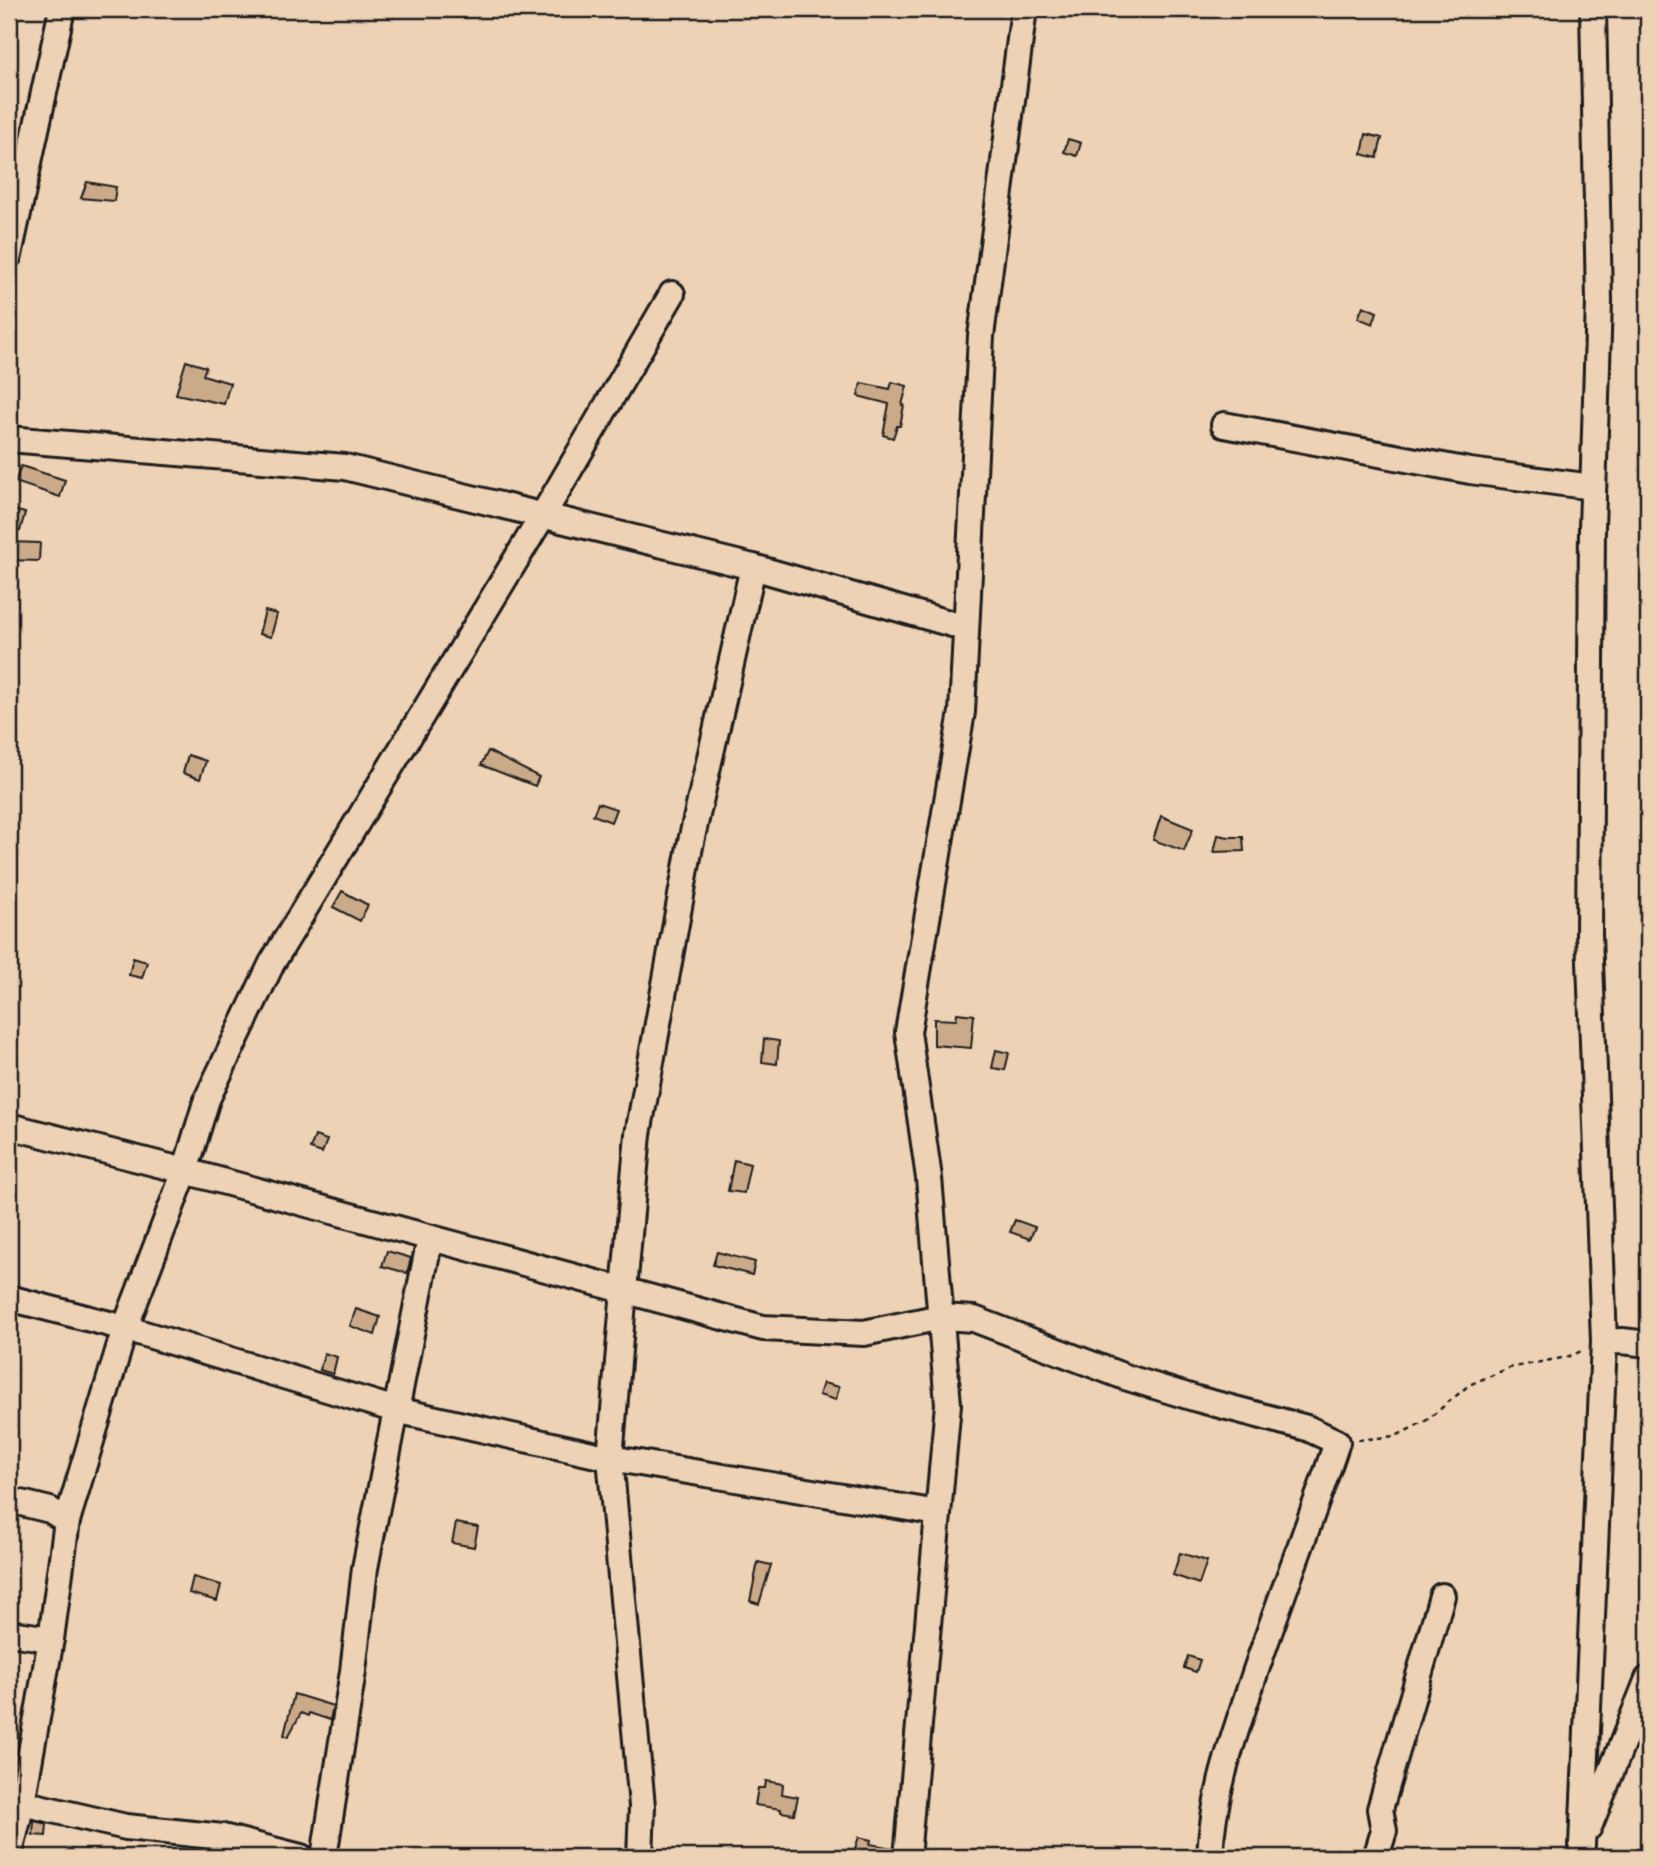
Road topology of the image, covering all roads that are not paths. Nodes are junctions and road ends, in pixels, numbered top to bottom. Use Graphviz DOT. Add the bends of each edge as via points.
graph roads {
  1 [pos="62,9"];
  2 [pos="1024,9"];
  3 [pos="1593,9"];
  4 [pos="9,255"];
  5 [pos="672,294"];
  6 [pos="1224,425"];
  7 [pos="9,439"];
  8 [pos="1593,487"];
  9 [pos="543,515"];
  10 [pos="753,567"];
  11 [pos="966,628"];
  12 [pos="9,1126"];
  13 [pos="186,1171"];
  14 [pos="430,1238"];
  15 [pos="624,1290"];
  16 [pos="9,1298"];
  17 [pos="940,1317"];
  18 [pos="125,1328"];
  19 [pos="1604,1342"];
  20 [pos="1648,1344"];
  21 [pos="396,1410"];
  22 [pos="610,1458"];
  23 [pos="9,1500"];
  24 [pos="938,1513"];
  25 [pos="67,1521"];
  26 [pos="1442,1596"];
  27 [pos="9,1633"];
  28 [pos="51,1639"];
  29 [pos="1648,1679"];
  30 [pos="15,1804"];
  31 [pos="1586,1853"];
  32 [pos="9,1857"];
  33 [pos="301,1857"];
  34 [pos="324,1857"];
  35 [pos="640,1857"];
  36 [pos="907,1857"];
  37 [pos="1210,1857"];
  38 [pos="1376,1857"];
  1 -- 4 [label="street"];
  2 -- 11 [label="street" via="981,336"];
  3 -- 8 [label="street" via="1599,301"];
  5 -- 9 [label="street"];
  6 -- 8 [label="street" via="1470,471"];
  7 -- 9 [label="street" via="345,467"];
  8 -- 19 [label="street" via="1589,934"];
  9 -- 10 [label="street"];
  9 -- 13 [label="street" via="272,962 207,1099"];
  10 -- 11 [label="street"];
  10 -- 15 [label="street" via="690,845 645,1093"];
  11 -- 17 [label="street" via="962,712 908,1032 929,1178"];
  12 -- 13 [label="street"];
  13 -- 14 [label="street"];
  13 -- 18 [label="street"];
  14 -- 15 [label="street"];
  14 -- 21 [label="street"];
  15 -- 17 [label="street" via="763,1328 864,1333"];
  15 -- 22 [label="street"];
  16 -- 18 [label="street"];
  17 -- 24 [label="street" via="948,1404"];
  17 -- 37 [label="street" via="974,1319 1125,1377 1307,1428 1336,1442 1236,1728 1217,1800"];
  18 -- 21 [label="street"];
  18 -- 25 [label="street"];
  19 -- 20 [label="street"];
  19 -- 31 [label="street"];
  21 -- 22 [label="street"];
  21 -- 34 [label="street" via="365,1569"];
  22 -- 24 [label="street"];
  22 -- 35 [label="street" via="642,1806"];
  23 -- 25 [label="street" via="50,1510"];
  24 -- 36 [label="street"];
  25 -- 28 [label="street"];
  26 -- 38 [label="street" via="1380,1809 1384,1831"];
  27 -- 28 [label="street"];
  28 -- 30 [label="street"];
  29 -- 31 [label="street"];
  30 -- 32 [label="street"];
  30 -- 33 [label="street" via="126,1827 223,1837"];
}
